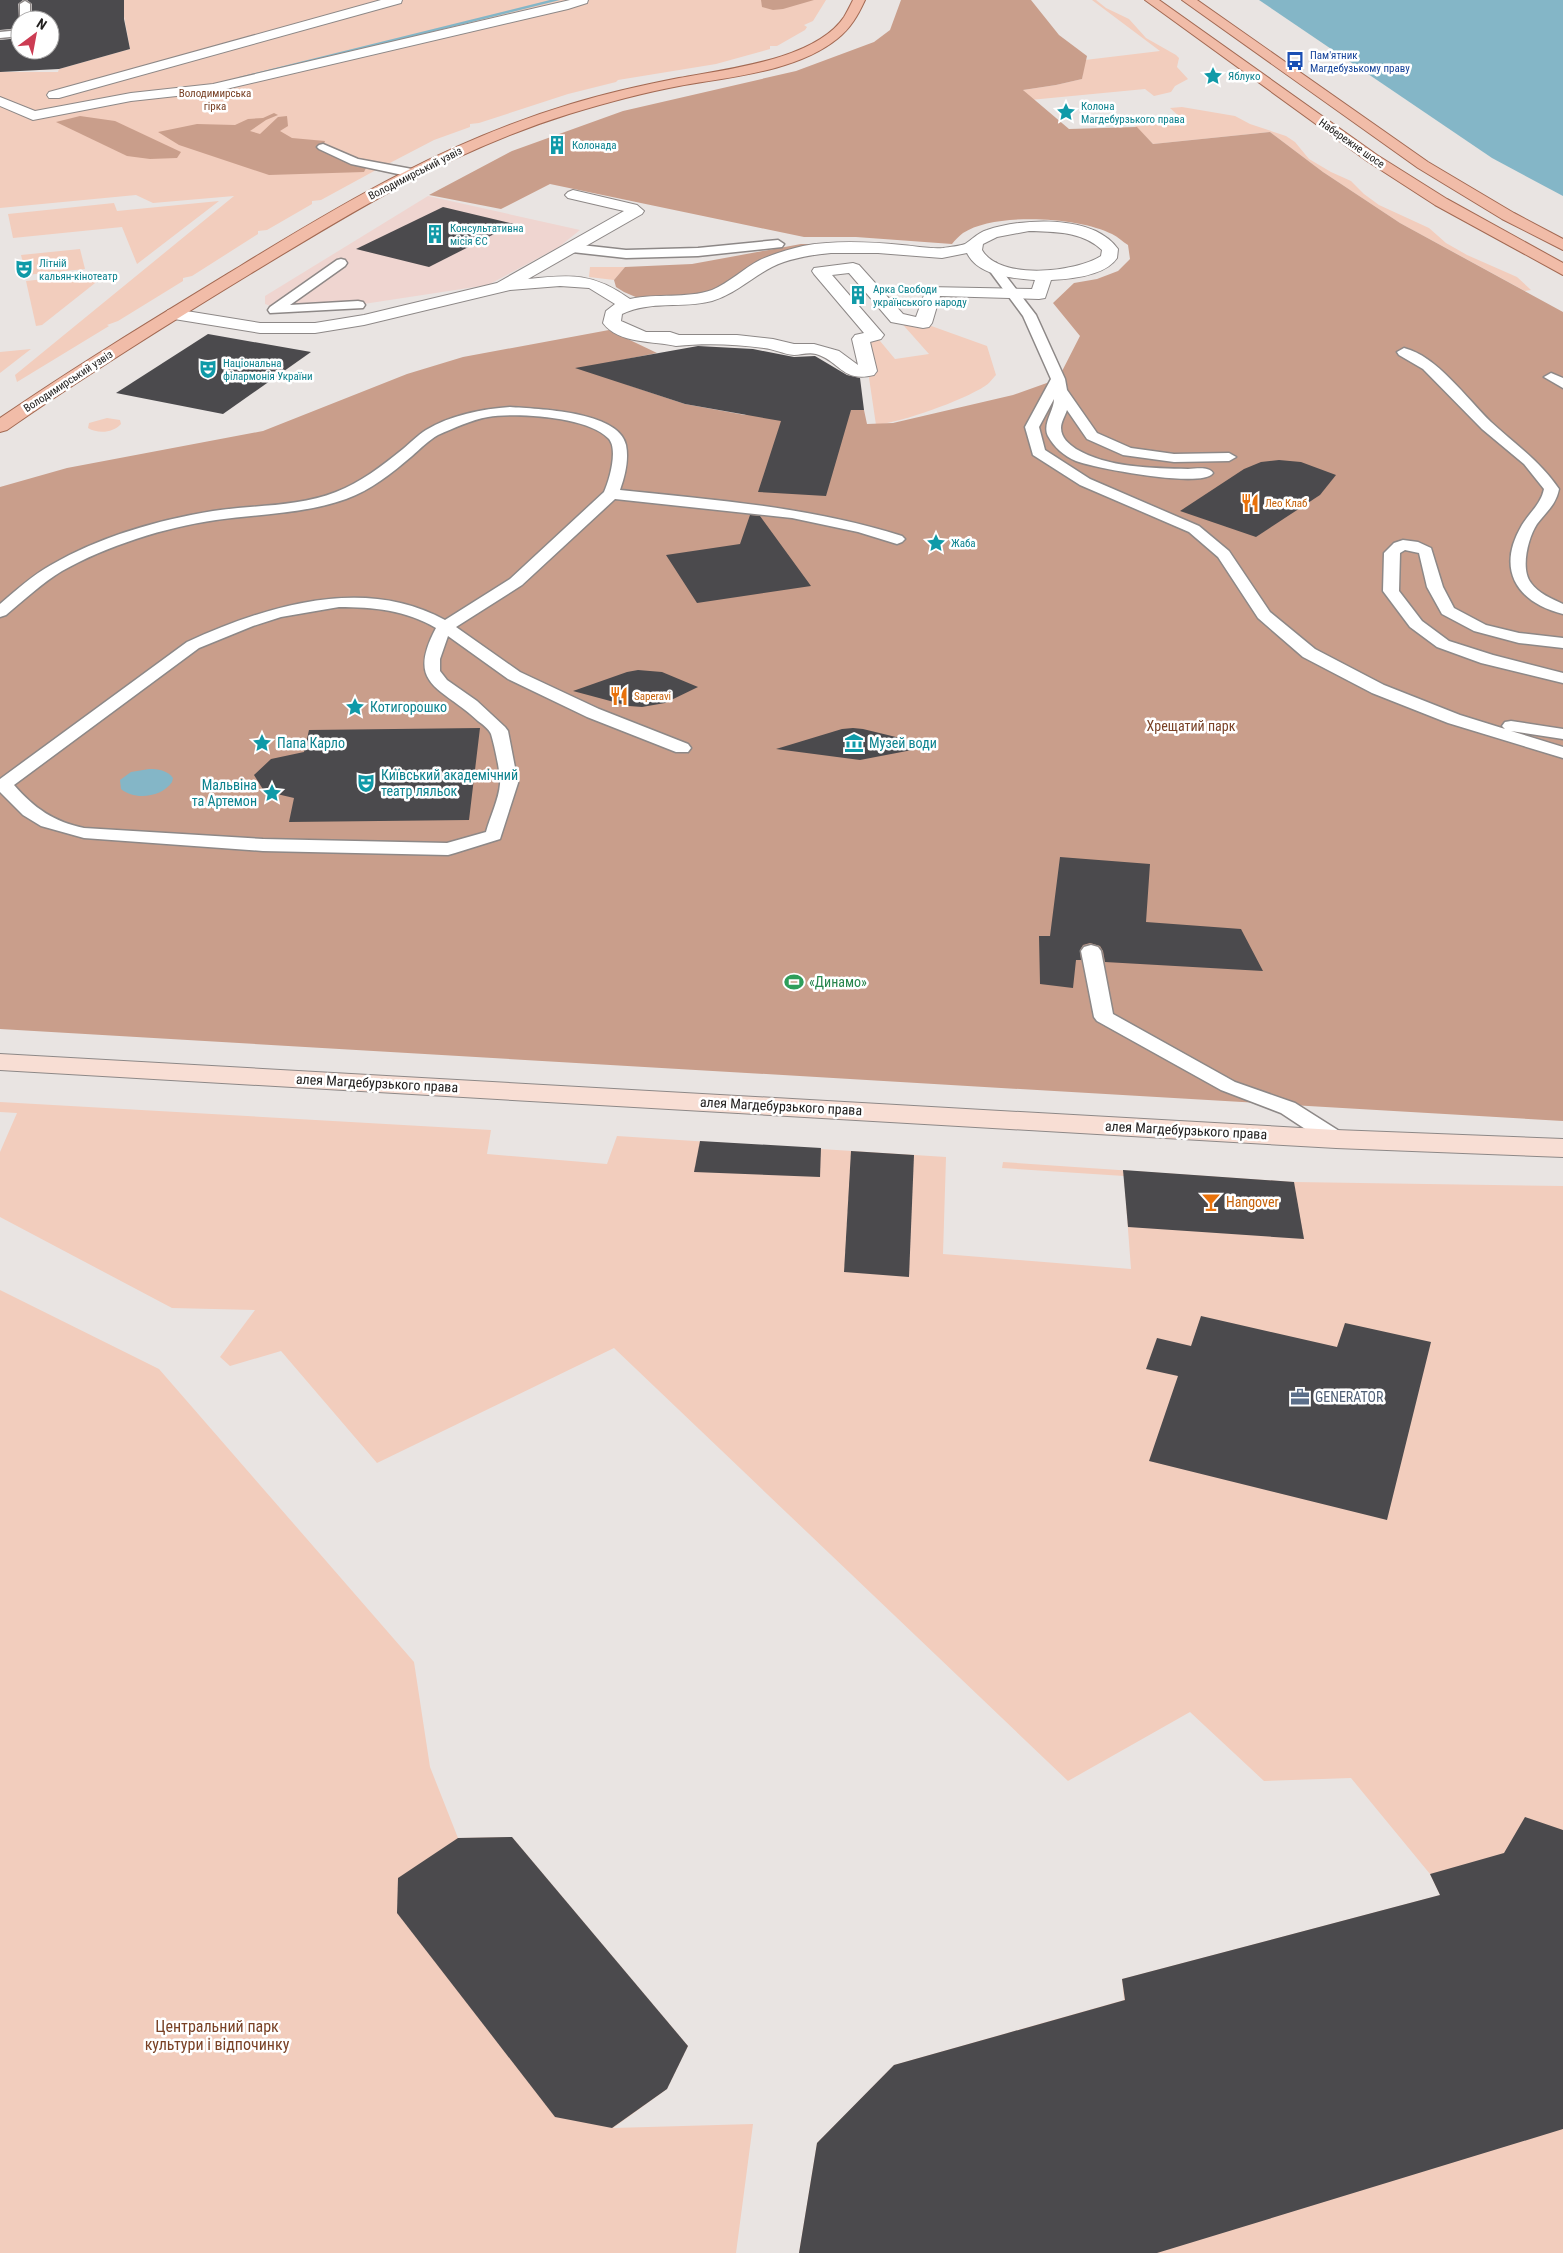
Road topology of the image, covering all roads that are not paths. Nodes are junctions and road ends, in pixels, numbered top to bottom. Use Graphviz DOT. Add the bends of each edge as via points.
graph roads {
  1 [pos="396,0"];
  2 [pos="582,0"];
  3 [pos="859,0"];
  4 [pos="1152,0"];
  5 [pos="1188,0"];
  6 [pos="25,4"];
  7 [pos="25,10"];
  8 [pos="4,106"];
  9 [pos="323,147"];
  10 [pos="412,173"];
  11 [pos="573,195"];
  12 [pos="778,244"];
  13 [pos="1563,245"];
  14 [pos="572,248"];
  15 [pos="977,257"];
  16 [pos="341,263"];
  17 [pos="992,266"];
  18 [pos="1563,270"];
  19 [pos="503,287"];
  20 [pos="1012,293"];
  21 [pos="358,305"];
  22 [pos="627,305"];
  23 [pos="174,314"];
  24 [pos="1404,352"];
  25 [pos="1057,386"];
  26 [pos="9,415"];
  27 [pos="0,426"];
  28 [pos="1229,457"];
  29 [pos="1206,473"];
  30 [pos="611,494"];
  31 [pos="897,539"];
  32 [pos="1563,609"];
  33 [pos="0,612"];
  34 [pos="445,627"];
  35 [pos="1563,643"];
  36 [pos="1563,678"];
  37 [pos="1454,719"];
  38 [pos="1563,734"];
  39 [pos="682,748"];
  40 [pos="1563,753"];
  41 [pos="1,785"];
  42 [pos="1091,951"];
  43 [pos="0,1062"];
  44 [pos="1336,1139"];
  45 [pos="1563,1148"];
  1 -- 8 [label="street" via="34,101"];
  2 -- 8 [label="street" via="213,88 157,93 33,116"];
  3 -- 10 [label="main road, Володимирський узвіз" via="847,22 834,35 788,58 727,74 633,92 545,116"];
  4 -- 18 [label="main road, Набережне шосе" via="1388,168 1441,202"];
  5 -- 13 [label="main road, Набережне шосе" via="1423,166"];
  6 -- 7 [label="lane"];
  9 -- 10 [label="lane" via="354,162"];
  10 -- 23 [label="main road, Володимирський узвіз" via="310,230"];
  11 -- 14 [label="street" via="636,211"];
  12 -- 14 [label="lane" via="689,253 626,254"];
  14 -- 19 [label="street"];
  15 -- 17 [label="street"];
  15 -- 17 [label="street" via="974,247 979,239 991,233 1029,226 1073,229 1097,238 1110,249 1110,258 1101,265 1067,274 1032,275"];
  15 -- 22 [label="street" via="974,247 942,253 878,248 804,251 767,263 721,292 706,297 650,300"];
  16 -- 21 [label="lane" via="275,310"];
  17 -- 20 [label="lane"];
  17 -- 20 [label="street" via="1020,274 1044,276 1039,294"];
  19 -- 22 [label="street" via="586,283 605,289"];
  19 -- 23 [label="street" via="470,297 315,328 260,328"];
  20 -- 22 [label="street" via="933,290 923,323 897,318 853,268 820,271 875,335 861,339 868,371 858,371 842,364 832,354 815,349 794,350 725,339 650,339 630,334 612,323 614,311"];
  20 -- 25 [label="lane" via="1029,315"];
  23 -- 26 [label="main road, Володимирський узвіз"];
  24 -- 32 [label="lane" via="1428,366 1487,426 1540,472 1552,488 1549,502 1530,524 1520,548 1520,579 1534,596"];
  25 -- 28 [label="lane" via="1092,436 1128,452 1174,458"];
  25 -- 29 [label="lane" via="1061,407 1053,423 1055,435 1070,453 1138,472"];
  25 -- 37 [label="lane" via="1032,427 1038,452 1084,482 1194,529 1224,554 1264,615 1309,653 1378,689"];
  26 -- 27 [label="main road, Володимирський узвіз"];
  30 -- 31 [label="lane" via="770,511 863,527"];
  30 -- 33 [label="lane" via="619,473 619,444 614,435 590,422 564,415 510,411 486,413 454,422 432,433 386,470 342,495 317,503 163,526 119,540 57,568"];
  30 -- 34 [label="lane" via="516,582"];
  34 -- 39 [label="lane" via="505,671 576,707"];
  34 -- 41 [label="lane" via="403,608 343,601 261,617 193,645"];
  34 -- 41 [label="lane" via="432,658 432,671 442,684 499,731 509,783 494,836 448,849 263,845 84,833 44,822"];
  35 -- 36 [label="lane" via="1519,638 1480,628 1448,611 1435,587 1426,551 1406,544 1392,552 1391,592 1416,624 1436,639 1487,659"];
  37 -- 38 [label="lane"];
  37 -- 40 [label="lane"];
  42 -- 44 [label="lane" via="1104,1017 1228,1086 1288,1108"];
  43 -- 44 [label="main road, алея Магдебурзького права"];
  44 -- 45 [label="main road, алея Магдебурзького права"];
}
